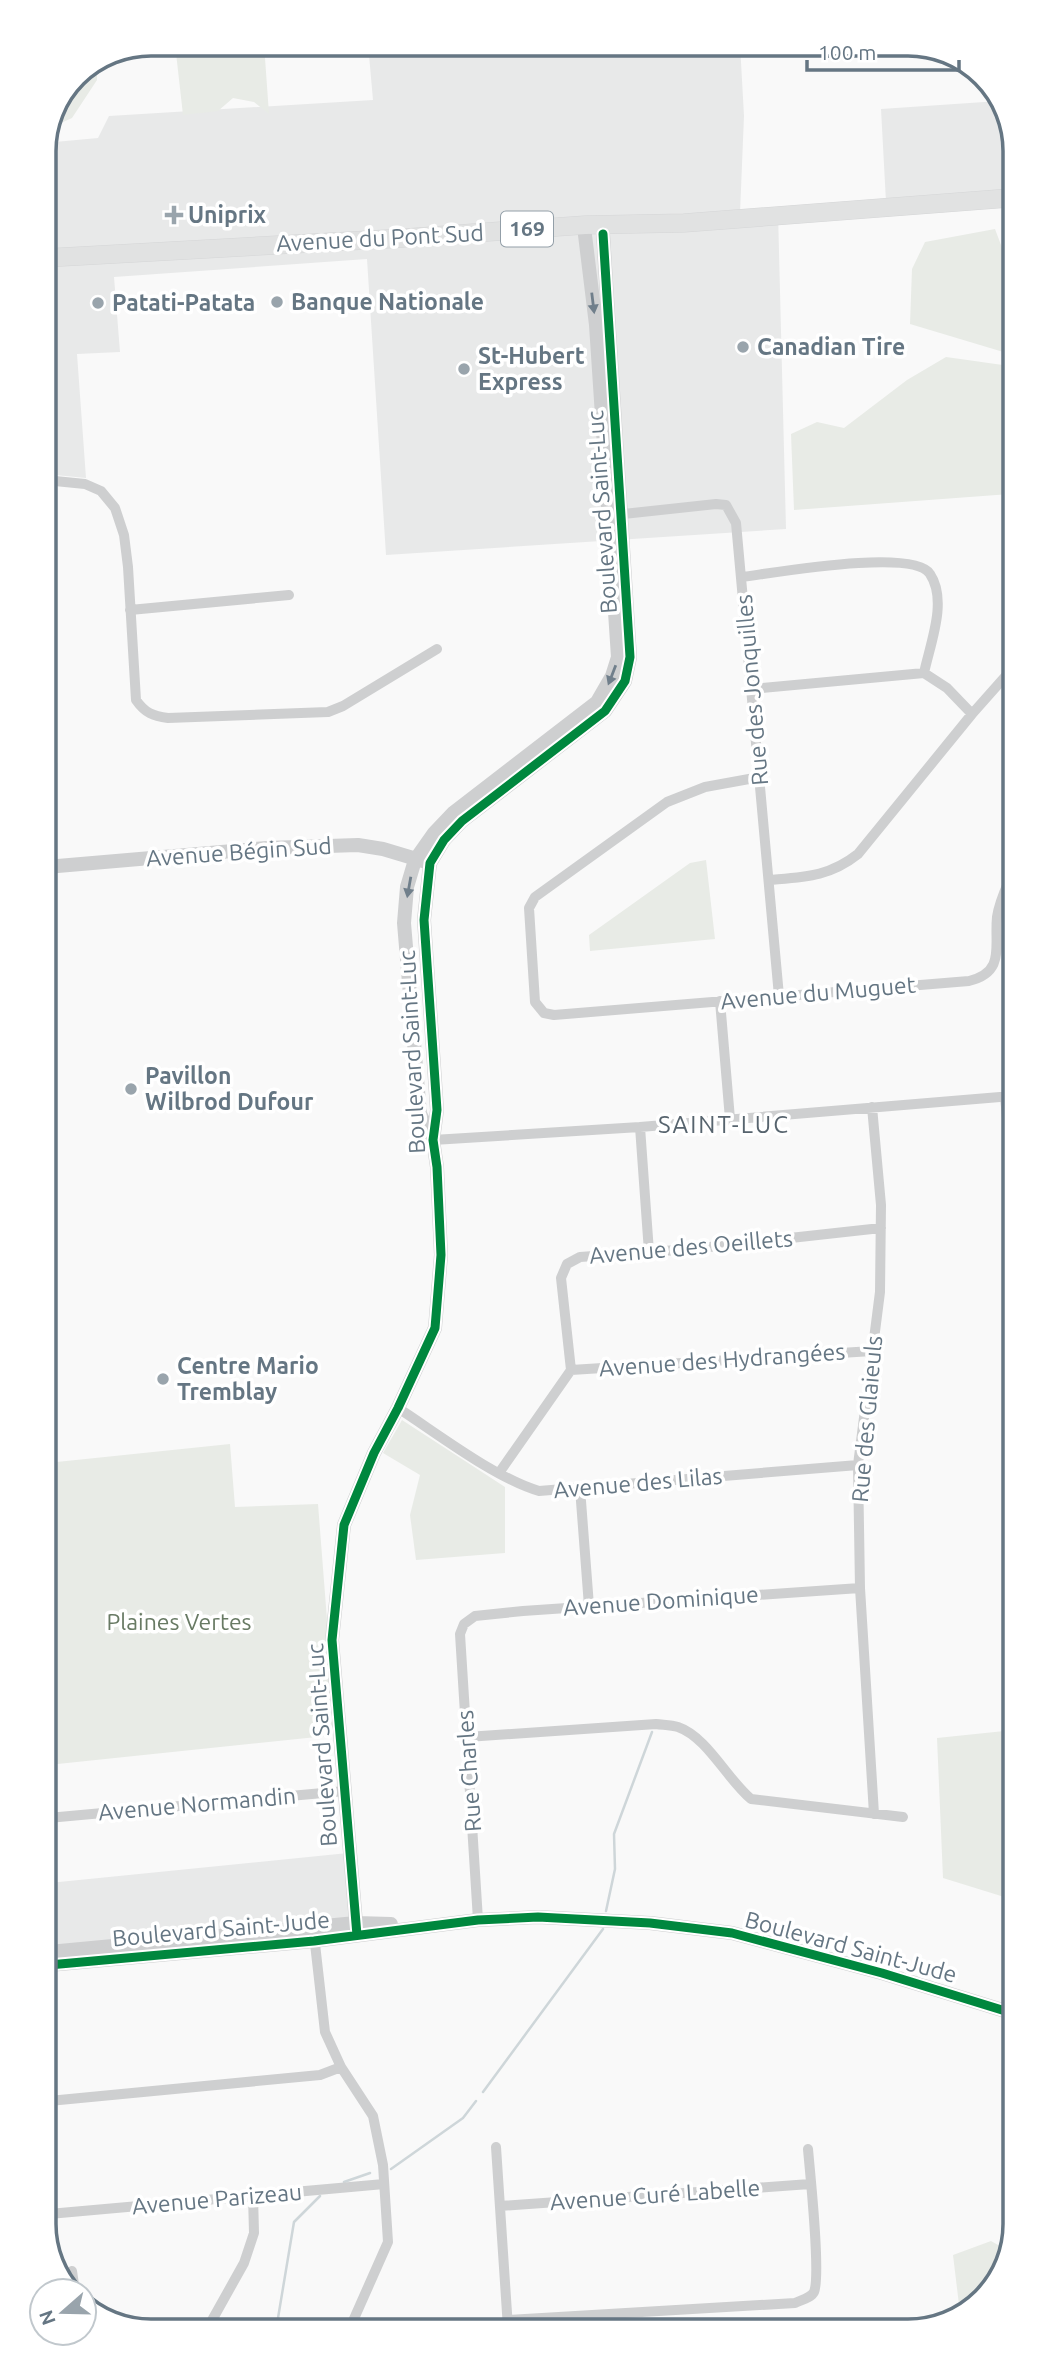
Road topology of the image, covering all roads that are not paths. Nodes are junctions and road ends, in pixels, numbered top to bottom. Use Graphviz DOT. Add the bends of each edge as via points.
graph roads {
  1 [pos="1003,199"];
  2 [pos="1003,210"];
  3 [pos="594,235"];
  4 [pos="56,257"];
  5 [pos="56,269"];
  6 [pos="56,481"];
  7 [pos="615,515"];
  8 [pos="742,576"];
  9 [pos="289,595"];
  10 [pos="130,610"];
  11 [pos="436,649"];
  12 [pos="924,673"];
  13 [pos="1003,679"];
  14 [pos="752,689"];
  15 [pos="972,714"];
  16 [pos="760,777"];
  17 [pos="415,860"];
  18 [pos="430,863"];
  19 [pos="56,866"];
  20 [pos="769,880"];
  21 [pos="1003,896"];
  22 [pos="779,996"];
  23 [pos="720,1001"];
  24 [pos="1003,1096"];
  25 [pos="872,1107"];
  26 [pos="730,1119"];
  27 [pos="640,1127"];
  28 [pos="433,1140"];
  29 [pos="881,1228"];
  30 [pos="649,1252"];
  31 [pos="872,1351"];
  32 [pos="571,1370"];
  33 [pos="398,1408"];
  34 [pos="858,1465"];
  35 [pos="499,1473"];
  36 [pos="580,1488"];
  37 [pos="860,1588"];
  38 [pos="589,1606"];
  39 [pos="464,1624"];
  40 [pos="467,1737"];
  41 [pos="345,1791"];
  42 [pos="874,1814"];
  43 [pos="56,1817"];
  44 [pos="903,1817"];
  45 [pos="478,1920"];
  46 [pos="357,1929"];
  47 [pos="314,1934"];
  48 [pos="56,1952"];
  49 [pos="56,1964"];
  50 [pos="1003,2010"];
  51 [pos="341,2067"];
  52 [pos="56,2100"];
  53 [pos="496,2147"];
  54 [pos="808,2149"];
  55 [pos="384,2184"];
  56 [pos="810,2184"];
  57 [pos="253,2195"];
  58 [pos="500,2206"];
  59 [pos="56,2213"];
  60 [pos="72,2272"];
  61 [pos="73,2277"];
  62 [pos="212,2319"];
  63 [pos="354,2319"];
  64 [pos="507,2319"];
  65 [pos="576,2319"];
  1 -- 4 [label="main road, Avenue du Pont Sud / 169" via="684,223"];
  2 -- 3 [label="main road, Avenue du Pont Sud / 169"];
  3 -- 5 [label="main road, Avenue du Pont Sud / 169"];
  3 -- 7 [label="street, Boulevard Saint-Luc" via="596,325"];
  6 -- 10 [label="street" via="101,491 115,508 124,534"];
  7 -- 8 [label="street, Rue des Jonquilles" via="726,505 736,523"];
  7 -- 17 [label="street, Boulevard Saint-Luc, one-way" via="618,656 606,689 597,702 453,813"];
  7 -- 18 [label="street, Boulevard Saint-Luc" via="630,646 625,681 604,712 462,821"];
  8 -- 12 [label="street" via="869,561 915,563 929,571 936,587 937,608"];
  8 -- 14 [label="street, Rue des Jonquilles"];
  9 -- 10 [label="street"];
  10 -- 11 [label="street" via="136,700 153,716 168,718 328,712"];
  12 -- 14 [label="street"];
  12 -- 15 [label="street" via="947,688"];
  13 -- 15 [label="street"];
  14 -- 16 [label="street, Rue des Jonquilles"];
  15 -- 20 [label="street" via="858,854 826,873"];
  16 -- 20 [label="street, Rue des Jonquilles"];
  16 -- 23 [label="street, Avenue du Muguet" via="705,787 667,802 535,897 529,908 535,1002 544,1013"];
  17 -- 18 [label="street, Avenue Bégin Sud"];
  17 -- 19 [label="street, Avenue Bégin Sud" via="358,845"];
  17 -- 28 [label="street, Boulevard Saint-Luc, one-way" via="404,923 420,1114"];
  18 -- 28 [label="street, Boulevard Saint-Luc" via="424,920 437,1110"];
  20 -- 22 [label="street, Rue des Jonquilles"];
  21 -- 22 [label="street, Avenue du Muguet" via="996,932 998,950 982,978"];
  22 -- 23 [label="street, Avenue du Muguet"];
  23 -- 26 [label="street"];
  24 -- 25 [label="street"];
  25 -- 26 [label="street"];
  25 -- 29 [label="street, Rue des Glaieuls"];
  26 -- 27 [label="street"];
  27 -- 28 [label="street"];
  27 -- 30 [label="street"];
  28 -- 33 [label="street, Boulevard Saint-Luc" via="441,1255 435,1328"];
  29 -- 30 [label="street, Avenue des Oeillets"];
  29 -- 31 [label="street, Rue des Glaieuls" via="880,1292"];
  30 -- 32 [label="street, Avenue des Oeillets" via="580,1257 567,1264 561,1278"];
  31 -- 32 [label="street, Avenue des Hydrangées"];
  31 -- 34 [label="street, Rue des Glaieuls"];
  32 -- 35 [label="street"];
  33 -- 35 [label="street, Avenue des Lilas"];
  33 -- 41 [label="street, Boulevard Saint-Luc" via="344,1525 332,1640"];
  34 -- 36 [label="street, Avenue des Lilas"];
  34 -- 37 [label="street, Rue des Glaieuls"];
  35 -- 36 [label="street, Avenue des Lilas" via="539,1491"];
  36 -- 38 [label="street"];
  37 -- 38 [label="street, Avenue Dominique"];
  37 -- 42 [label="street, Rue des Glaieuls"];
  38 -- 39 [label="street, Avenue Dominique" via="475,1616"];
  39 -- 40 [label="street, Rue Charles" via="460,1634"];
  40 -- 42 [label="street" via="656,1724 678,1728 694,1736 751,1799"];
  40 -- 45 [label="street, Rue Charles"];
  41 -- 43 [label="street, Avenue Normandin"];
  41 -- 46 [label="street, Boulevard Saint-Luc"];
  42 -- 44 [label="street"];
  45 -- 46 [label="street, Boulevard Saint-Jude"];
  45 -- 50 [label="street, Boulevard Saint-Jude" via="538,1917 650,1923 732,1934"];
  46 -- 47 [label="street, Boulevard Saint-Jude"];
  47 -- 48 [label="street, Boulevard Saint-Jude"];
  47 -- 49 [label="street, Boulevard Saint-Jude"];
  47 -- 51 [label="street" via="325,2032"];
  51 -- 52 [label="street" via="320,2076"];
  51 -- 55 [label="street" via="373,2116"];
  53 -- 58 [label="street"];
  54 -- 56 [label="street"];
  55 -- 57 [label="street, Avenue Parizeau"];
  55 -- 63 [label="street" via="388,2242"];
  56 -- 58 [label="street, Avenue Curé Labelle"];
  56 -- 65 [label="street" via="816,2268 809,2297 795,2303"];
  57 -- 59 [label="street, Avenue Parizeau"];
  57 -- 62 [label="street" via="254,2233 244,2263"];
  58 -- 64 [label="street"];
  60 -- 61 [label="street"];
}
